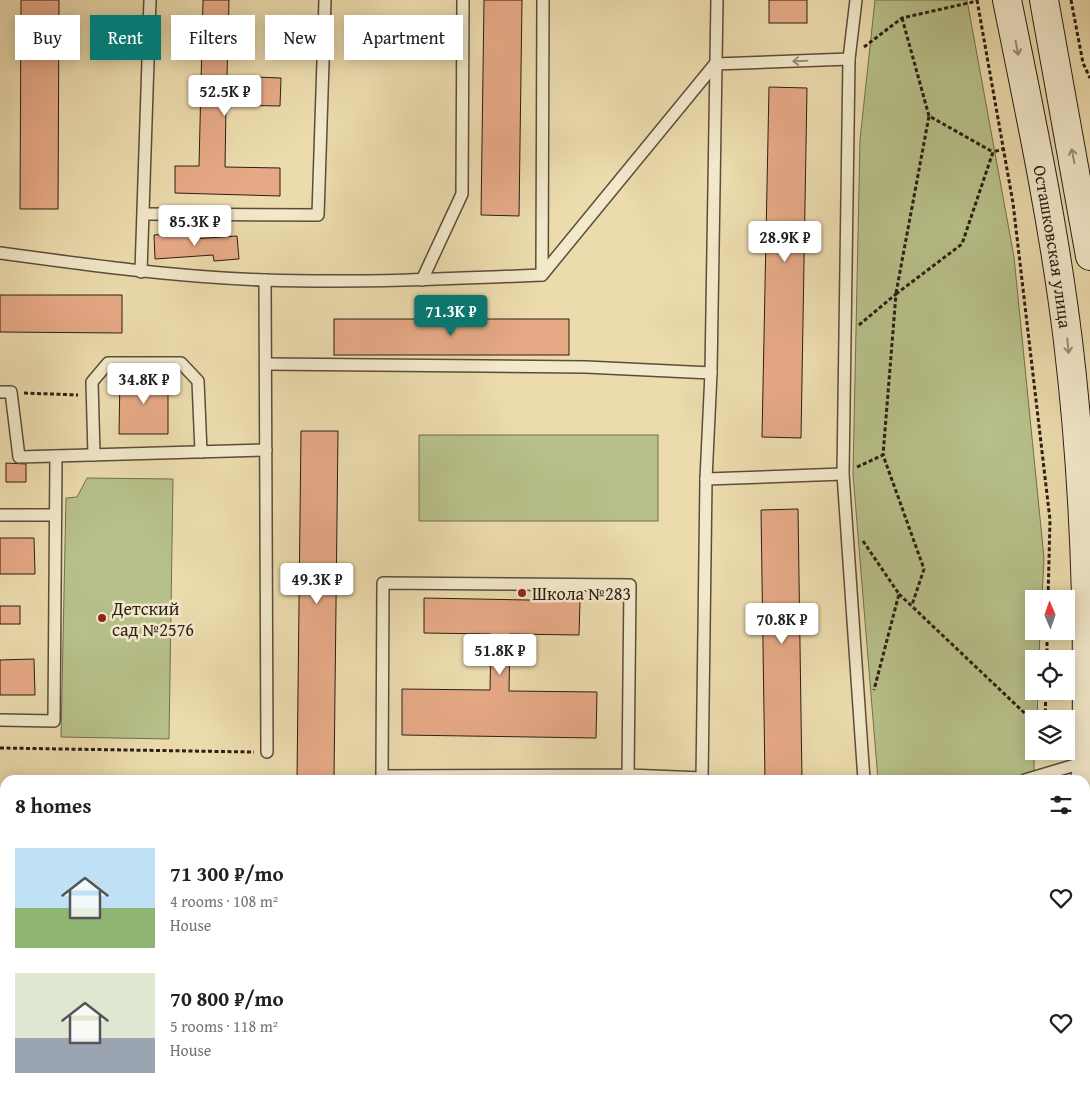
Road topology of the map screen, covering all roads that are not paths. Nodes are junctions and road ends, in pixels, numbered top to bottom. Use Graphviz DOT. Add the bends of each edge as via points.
graph roads {
  1 [pos="150,0"];
  2 [pos="324,0"];
  3 [pos="463,0"];
  4 [pos="543,0"];
  5 [pos="717,0"];
  6 [pos="856,0"];
  7 [pos="1007,0"];
  8 [pos="1044,0"];
  9 [pos="849,59"];
  10 [pos="716,64"];
  11 [pos="144,214"];
  12 [pos="0,253"];
  13 [pos="1090,256"];
  14 [pos="141,272"];
  15 [pos="542,275"];
  16 [pos="265,280"];
  17 [pos="422,280"];
  18 [pos="266,364"];
  19 [pos="711,373"];
  20 [pos="6,392"];
  21 [pos="266,450"];
  22 [pos="201,452"];
  23 [pos="94,455"];
  24 [pos="56,456"];
  25 [pos="843,474"];
  26 [pos="706,479"];
  27 [pos="0,515"];
  28 [pos="55,515"];
  29 [pos="0,720"];
  30 [pos="267,752"];
  31 [pos="1086,762"];
  32 [pos="382,775"];
  33 [pos="628,775"];
  34 [pos="702,775"];
  35 [pos="864,775"];
  36 [pos="1042,775"];
  37 [pos="1086,775"];
  1 -- 11 [label="lane"];
  2 -- 11 [label="lane" via="318,215"];
  3 -- 17 [label="lane" via="462,194"];
  4 -- 15 [label="lane"];
  5 -- 10 [label="lane"];
  6 -- 9 [label="lane"];
  7 -- 31 [label="main road, Осташковская улица, one-way" via="1051,227 1068,341 1086,560"];
  13 -- 8 [label="main road, Осташковская улица, one-way"];
  9 -- 10 [label="lane, one-way"];
  9 -- 25 [label="lane"];
  10 -- 15 [label="lane"];
  10 -- 19 [label="lane"];
  11 -- 14 [label="lane"];
  12 -- 14 [label="lane"];
  14 -- 16 [label="lane"];
  15 -- 17 [label="lane"];
  16 -- 17 [label="lane"];
  16 -- 18 [label="lane"];
  18 -- 19 [label="lane" via="586,367"];
  18 -- 21 [label="lane"];
  19 -- 26 [label="lane"];
  20 -- 24 [label="lane" via="19,457"];
  21 -- 22 [label="lane"];
  21 -- 30 [label="lane"];
  22 -- 23 [label="lane"];
  22 -- 23 [label="lane" via="198,381 181,362 108,363 92,382"];
  23 -- 24 [label="lane"];
  24 -- 28 [label="lane"];
  25 -- 26 [label="lane"];
  25 -- 35 [label="lane"];
  26 -- 34 [label="lane"];
  27 -- 28 [label="lane"];
  28 -- 29 [label="lane" via="54,720"];
  31 -- 36 [label="lane"];
  31 -- 37 [label="main road, Осташковская улица"];
  32 -- 33 [label="lane" via="382,583 630,585"];
}
